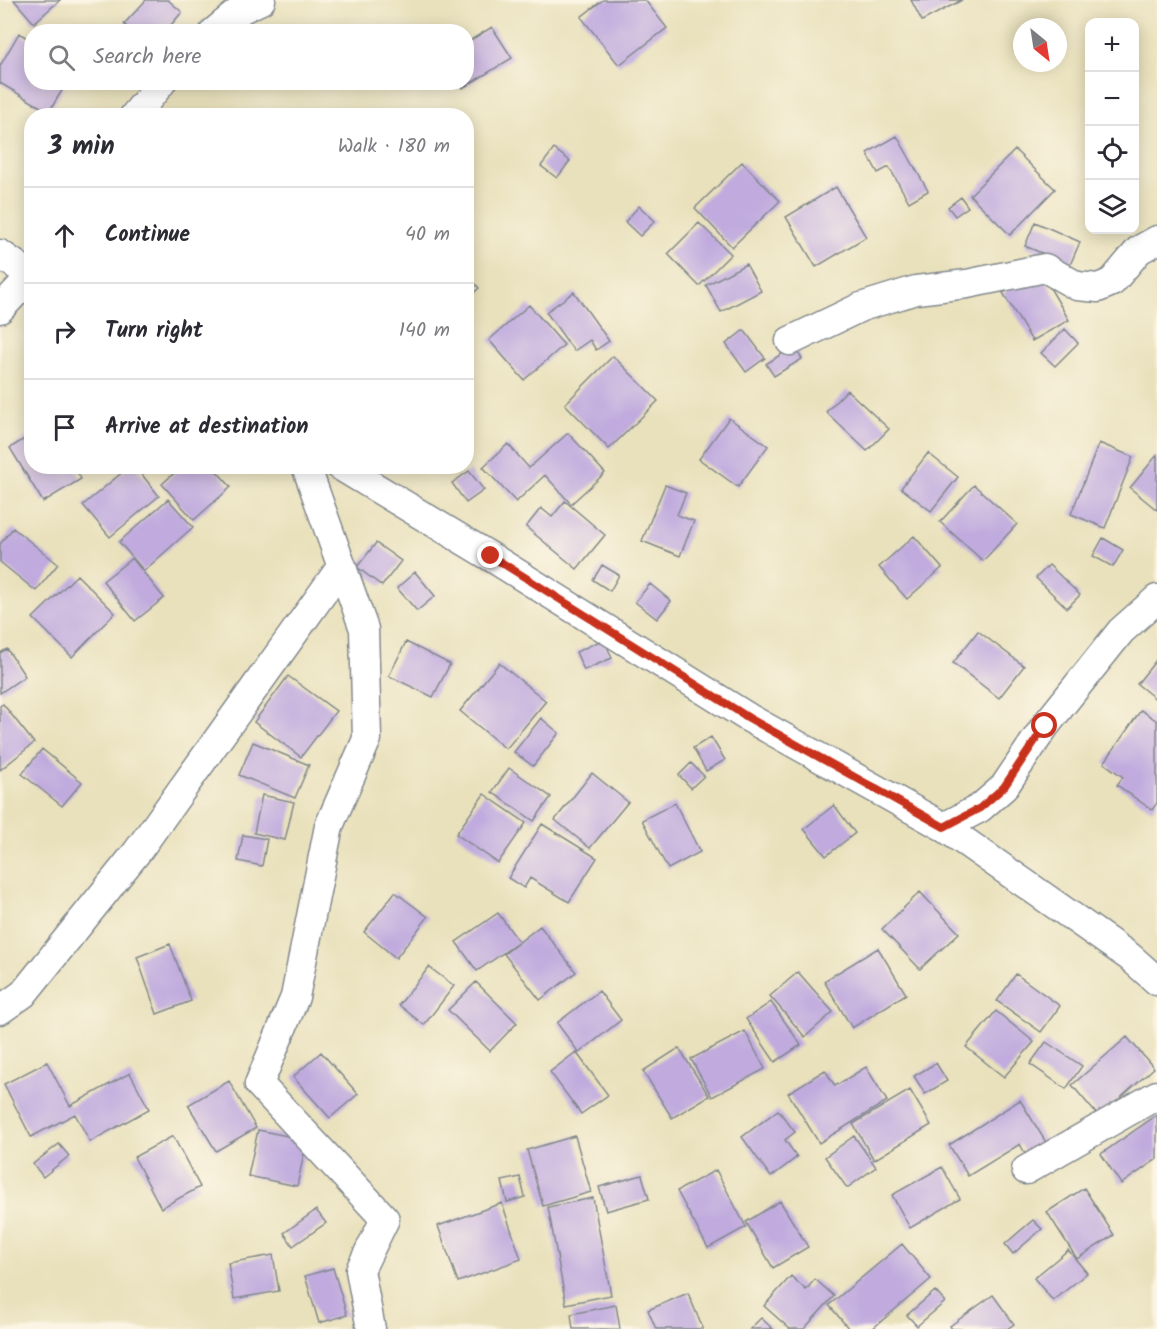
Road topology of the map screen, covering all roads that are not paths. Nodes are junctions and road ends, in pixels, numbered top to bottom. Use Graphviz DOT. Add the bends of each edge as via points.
graph roads {
  1 [pos="261,0"];
  2 [pos="224,24"];
  3 [pos="155,90"];
  4 [pos="141,108"];
  5 [pos="1157,240"];
  6 [pos="0,254"];
  7 [pos="24,271"];
  8 [pos="24,283"];
  9 [pos="0,309"];
  10 [pos="790,341"];
  11 [pos="309,474"];
  12 [pos="353,474"];
  13 [pos="342,566"];
  14 [pos="1157,599"];
  15 [pos="944,827"];
  16 [pos="1157,981"];
  17 [pos="0,1010"];
  18 [pos="1157,1095"];
  19 [pos="1026,1170"];
  20 [pos="371,1329"];
  1 -- 2 [label="street"];
  3 -- 4 [label="street"];
  5 -- 10 [label="street" via="1139,250 1112,282 1098,288 1077,286 1045,268 916,290 861,307"];
  6 -- 7 [label="street"];
  8 -- 9 [label="street"];
  11 -- 13 [label="street"];
  12 -- 15 [label="street" via="749,718"];
  13 -- 17 [label="street" via="137,852 23,994"];
  13 -- 20 [label="street" via="364,629 367,739 329,826 295,997 259,1084 385,1219 360,1270"];
  14 -- 15 [label="street" via="1121,631 1045,726 1004,787 980,808"];
  15 -- 16 [label="street" via="1130,957"];
  18 -- 19 [label="street"];
}
